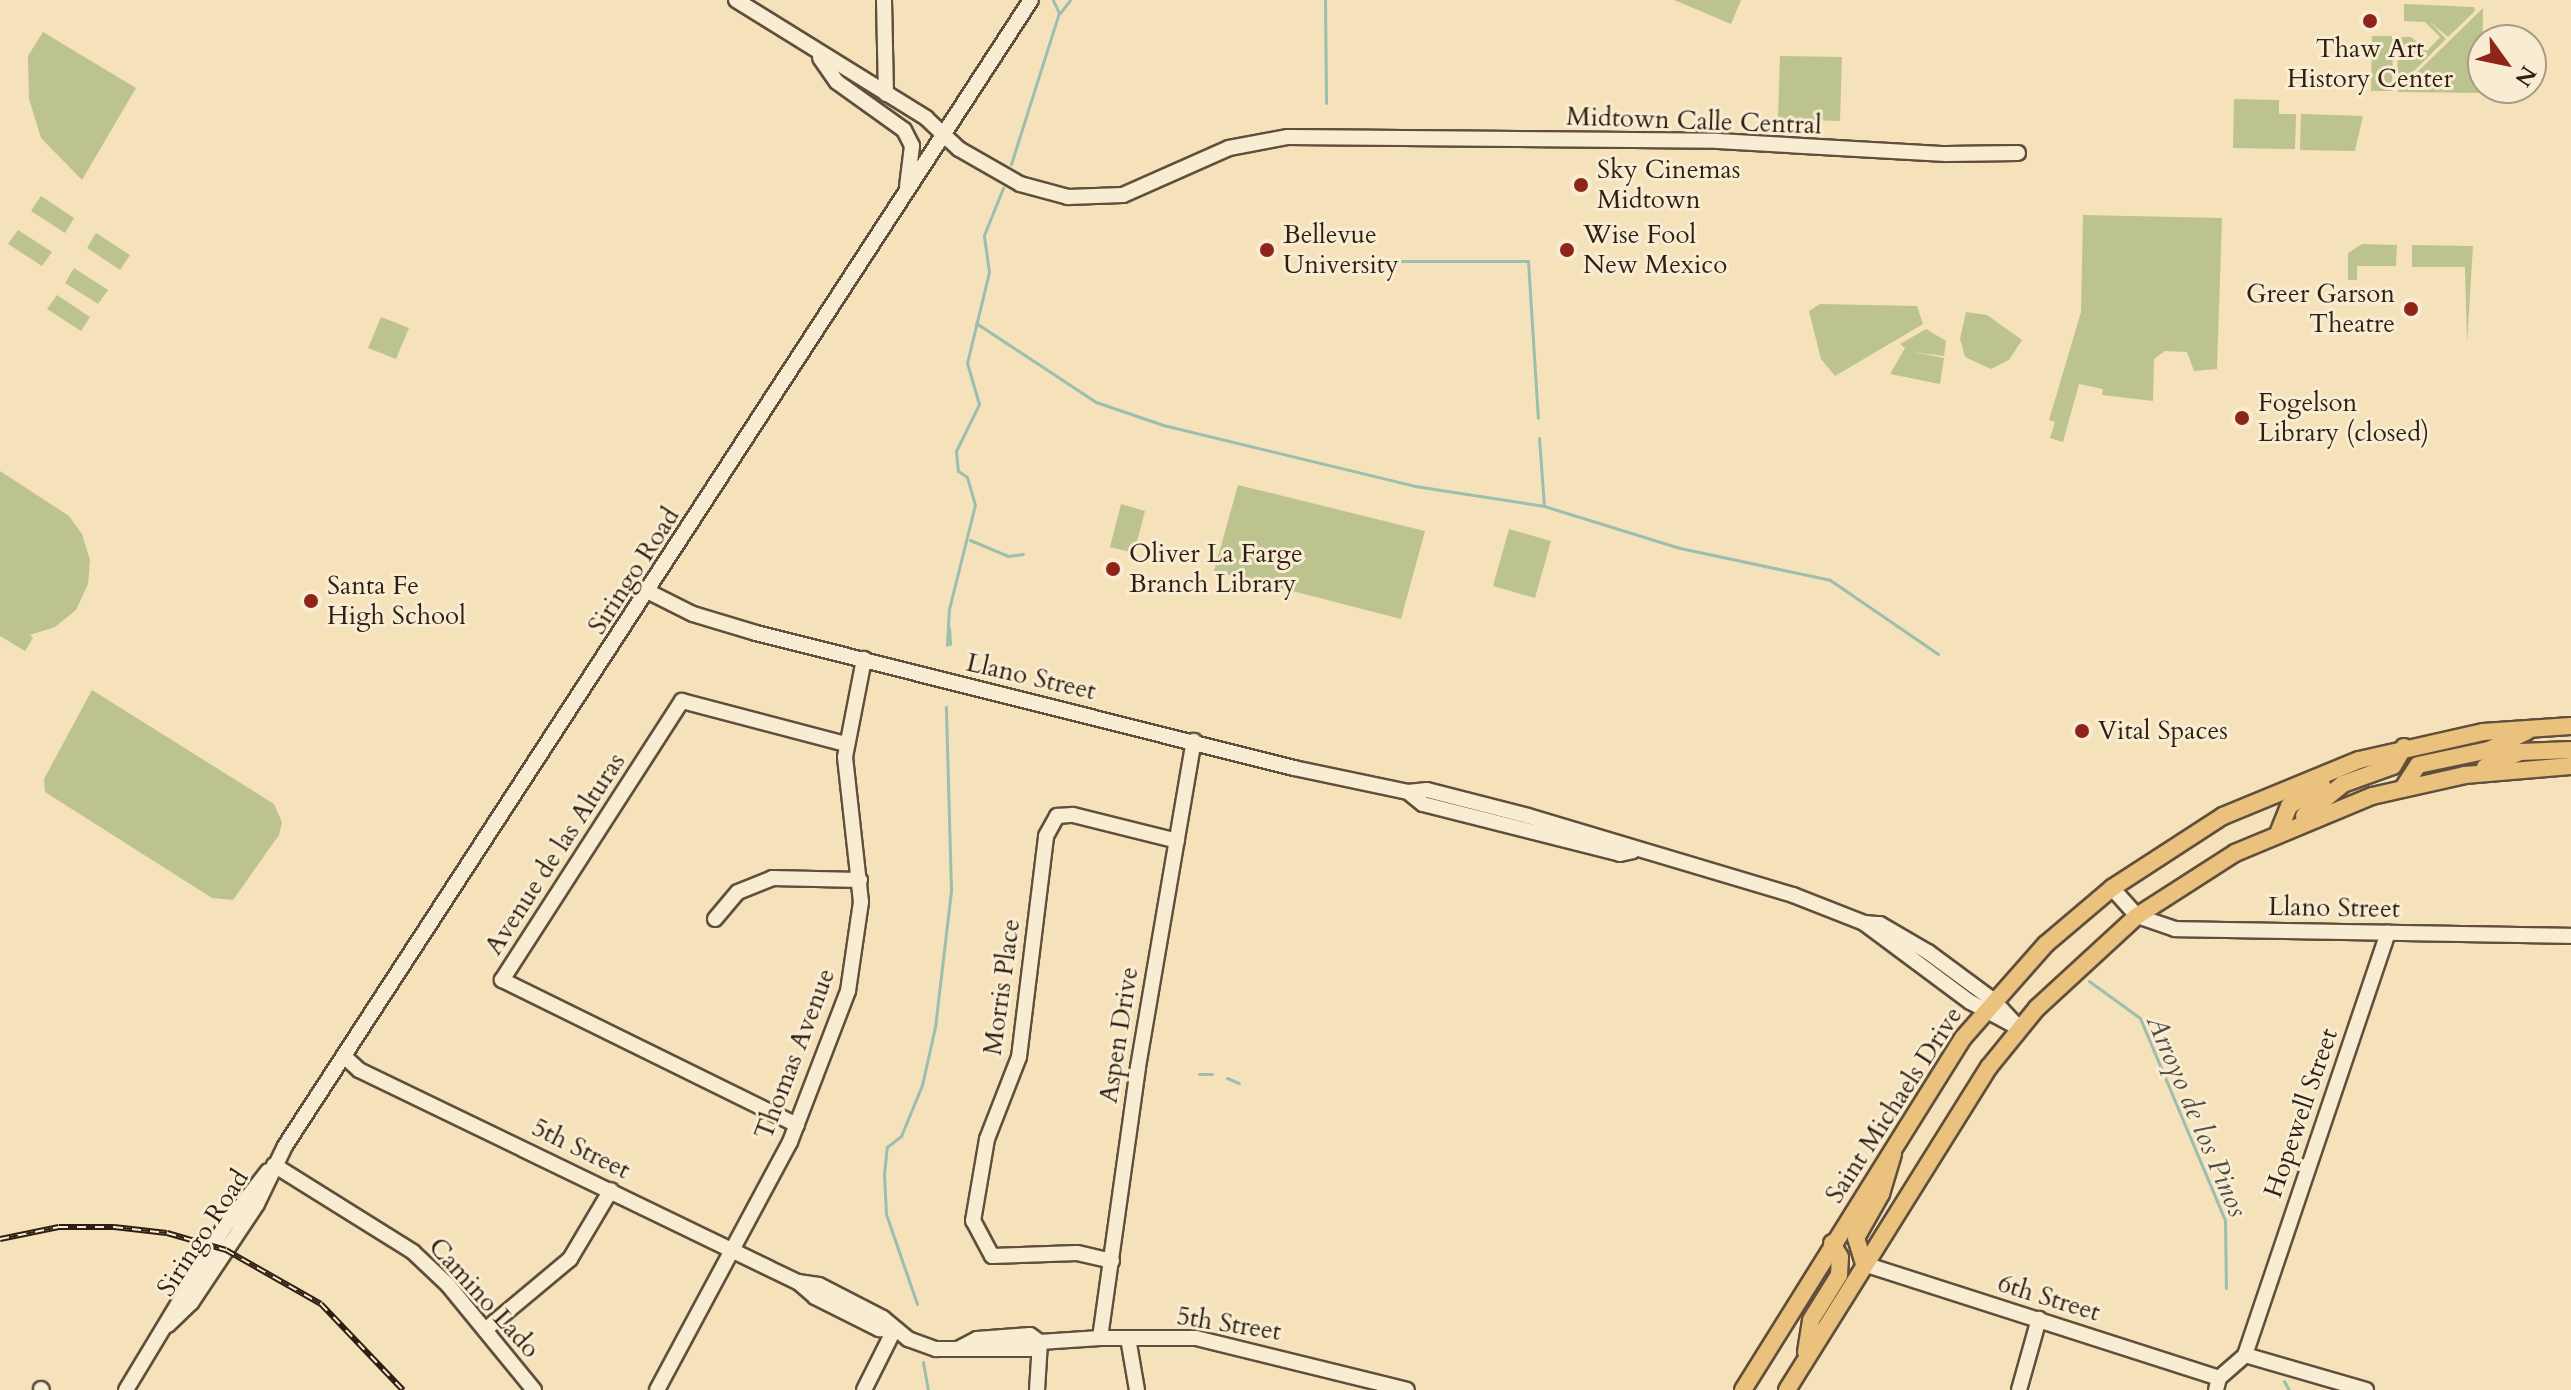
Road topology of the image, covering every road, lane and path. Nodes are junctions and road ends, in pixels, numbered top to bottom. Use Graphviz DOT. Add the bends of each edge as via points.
graph roads {
  1 [pos="736,0"];
  2 [pos="884,0"];
  3 [pos="1031,0"];
  4 [pos="818,54"];
  5 [pos="886,94"];
  6 [pos="943,136"];
  7 [pos="2018,153"];
  8 [pos="906,192"];
  9 [pos="649,592"];
  10 [pos="864,659"];
  11 [pos="2571,726"];
  12 [pos="2537,727"];
  13 [pos="1194,741"];
  14 [pos="846,744"];
  15 [pos="2404,747"];
  16 [pos="2571,750"];
  17 [pos="2359,760"];
  18 [pos="2571,766"];
  19 [pos="2465,775"];
  20 [pos="2403,788"];
  21 [pos="2286,828"];
  22 [pos="1177,841"];
  23 [pos="860,880"];
  24 [pos="2112,888"];
  25 [pos="2137,916"];
  26 [pos="715,919"];
  27 [pos="2388,933"];
  28 [pos="2571,936"];
  29 [pos="1989,1005"];
  30 [pos="2019,1028"];
  31 [pos="345,1057"];
  32 [pos="797,1125"];
  33 [pos="1899,1133"];
  34 [pos="274,1165"];
  35 [pos="611,1190"];
  36 [pos="1832,1243"];
  37 [pos="736,1251"];
  38 [pos="1112,1261"];
  39 [pos="1864,1264"];
  40 [pos="2039,1319"];
  41 [pos="485,1330"];
  42 [pos="894,1330"];
  43 [pos="1100,1338"];
  44 [pos="1128,1338"];
  45 [pos="1040,1342"];
  46 [pos="2245,1355"];
  47 [pos="1804,1362"];
  48 [pos="2218,1384"];
  49 [pos="1372,1385"];
  50 [pos="126,1390"];
  51 [pos="534,1390"];
  52 [pos="657,1390"];
  53 [pos="864,1390"];
  54 [pos="1037,1390"];
  55 [pos="1137,1390"];
  56 [pos="1407,1390"];
  57 [pos="1743,1390"];
  58 [pos="1787,1390"];
  59 [pos="2019,1390"];
  60 [pos="2366,1390"];
  1 -- 4 [label="street, Midtown Calle Central"];
  2 -- 5 [label="street"];
  3 -- 6 [label="street, Siringo Road"];
  4 -- 5 [label="street, Midtown Calle Central"];
  4 -- 8 [label="street" via="837,82 904,130 912,146"];
  5 -- 6 [label="street, Midtown Calle Central"];
  6 -- 7 [label="street, Midtown Calle Central" via="1020,184 1053,195 1089,198 1150,187 1255,140 1718,141"];
  6 -- 8 [label="street, Siringo Road"];
  8 -- 9 [label="street, Siringo Road"];
  9 -- 10 [label="street, Llano Street" via="707,619"];
  9 -- 31 [label="street, Siringo Road"];
  10 -- 13 [label="street, Llano Street"];
  10 -- 14 [label="street, Thomas Avenue"];
  11 -- 12 [label="main road, Saint Michaels Drive"];
  12 -- 15 [label="main road, Saint Michaels Drive"];
  12 -- 20 [label="main road" via="2489,750 2418,765"];
  13 -- 22 [label="street, Aspen Drive"];
  13 -- 29 [label="street, Llano Street" via="1408,792 1423,804 1527,818 1620,841 1633,851 1793,895 1864,923"];
  14 -- 23 [label="street, Thomas Avenue" via="846,796"];
  14 -- 32 [label="street, Avenue de las Alturas" via="682,701 502,980"];
  15 -- 17 [label="main road, Saint Michaels Drive"];
  15 -- 21 [label="main road" via="2393,766 2343,784"];
  16 -- 19 [label="main road" via="2520,752"];
  17 -- 21 [label="main road" via="2310,797 2289,806"];
  17 -- 24 [label="main road, Saint Michaels Drive" via="2223,816"];
  18 -- 19 [label="main road"];
  19 -- 20 [label="main road"];
  20 -- 21 [label="main road"];
  21 -- 25 [label="main road" via="2199,874"];
  22 -- 38 [label="street, Aspen Drive"];
  22 -- 38 [label="street, Morris Place" via="1073,815 1057,816 1046,836 1019,1057 987,1139 973,1221 992,1256 1077,1253"];
  23 -- 26 [label="street" via="772,878 738,892"];
  23 -- 32 [label="street, Thomas Avenue" via="851,979"];
  24 -- 25 [label="street, Llano Street"];
  24 -- 29 [label="main road, Saint Michaels Drive"];
  25 -- 27 [label="street, Llano Street" via="2175,929"];
  25 -- 30 [label="main road"];
  27 -- 28 [label="street, Llano Street"];
  27 -- 46 [label="street, Hopewell Street"];
  29 -- 30 [label="street, Llano Street"];
  29 -- 33 [label="main road, Saint Michaels Drive"];
  30 -- 39 [label="main road" via="1970,1094"];
  31 -- 34 [label="street, Siringo Road"];
  31 -- 35 [label="street, 5th Street" via="378,1080"];
  32 -- 37 [label="street, Thomas Avenue"];
  33 -- 36 [label="main road, Saint Michaels Drive"];
  33 -- 39 [label="main road" via="1881,1194 1856,1238"];
  34 -- 41 [label="street, Camino Lado" via="401,1242 448,1285"];
  34 -- 50 [label="street, Siringo Road" via="230,1217"];
  35 -- 37 [label="street, 5th Street"];
  35 -- 41 [label="street" via="570,1259"];
  36 -- 47 [label="main road" via="1840,1257 1839,1275 1811,1320"];
  36 -- 57 [label="main road, Saint Michaels Drive"];
  37 -- 42 [label="street, 5th Street" via="798,1282 815,1297 879,1329"];
  37 -- 52 [label="street, Thomas Avenue"];
  38 -- 43 [label="street, Aspen Drive"];
  39 -- 40 [label="street, 6th Street"];
  39 -- 47 [label="main road"];
  40 -- 48 [label="street, 6th Street"];
  40 -- 59 [label="street"];
  41 -- 51 [label="street, Camino Lado"];
  42 -- 45 [label="street, 5th Street" via="925,1346 958,1349 1030,1349"];
  42 -- 53 [label="street"];
  43 -- 44 [label="street, 5th Street"];
  43 -- 45 [label="street, 5th Street"];
  44 -- 49 [label="street, 5th Street" via="1222,1342"];
  44 -- 55 [label="street"];
  45 -- 54 [label="street"];
  46 -- 48 [label="street, Hopewell Street"];
  46 -- 60 [label="street"];
  47 -- 58 [label="main road"];
  49 -- 56 [label="street, 5th Street"];
}
